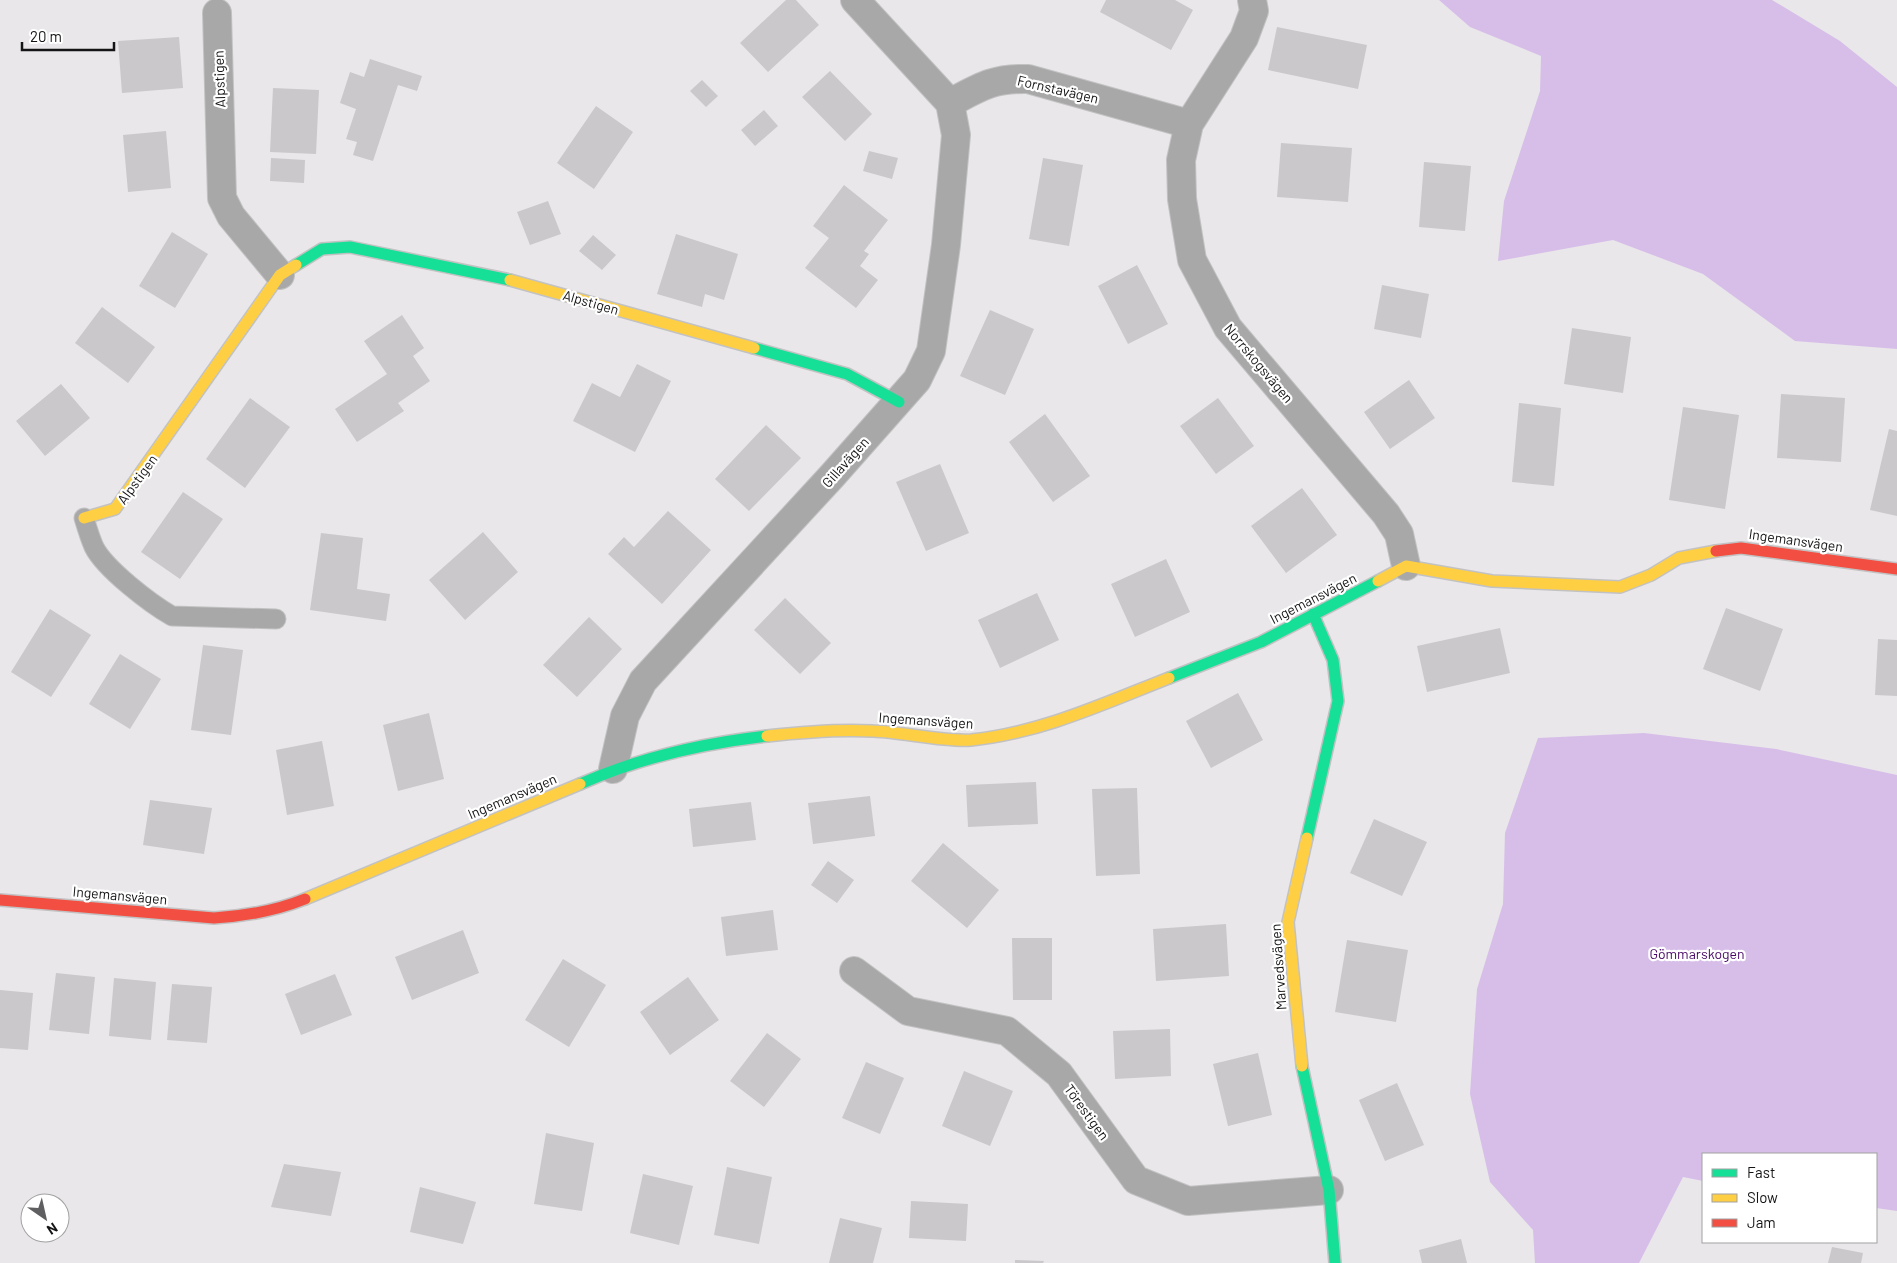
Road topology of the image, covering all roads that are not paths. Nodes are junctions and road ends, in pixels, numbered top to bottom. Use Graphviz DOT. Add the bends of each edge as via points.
graph roads {
  1 [pos="855,0"];
  2 [pos="1252,0"];
  3 [pos="217,13"];
  4 [pos="950,103"];
  5 [pos="1189,124"];
  6 [pos="280,275"];
  7 [pos="899,402"];
  8 [pos="84,518"];
  9 [pos="1406,566"];
  10 [pos="1897,569"];
  11 [pos="1313,614"];
  12 [pos="276,619"];
  13 [pos="613,769"];
  14 [pos="0,900"];
  15 [pos="854,971"];
  16 [pos="1330,1190"];
  17 [pos="1335,1263"];
  1 -- 4 [label="street"];
  2 -- 5 [label="street, Norrskogsvägen" via="1254,11 1244,38"];
  3 -- 6 [label="street, Alpstigen" via="222,198 231,216"];
  4 -- 5 [label="street, Fornstavägen" via="1005,78 1028,79"];
  4 -- 7 [label="street, Gillavägen" via="956,136 946,245 931,351 917,380"];
  5 -- 9 [label="street, Norrskogsvägen" via="1181,160 1182,199 1192,260 1228,328 1386,514 1399,534"];
  6 -- 7 [label="street, Alpstigen" via="322,248 350,248 496,277 847,374"];
  6 -- 8 [label="street, Alpstigen" via="115,509"];
  7 -- 13 [label="street, Gillavägen" via="643,681 626,716"];
  8 -- 12 [label="lane, Alpstigen" via="95,548 108,566 172,616"];
  9 -- 10 [label="street, Ingemansvägen" via="1492,581 1620,587 1651,575 1679,558 1741,548"];
  9 -- 11 [label="street, Ingemansvägen"];
  11 -- 13 [label="street, Ingemansvägen" via="1252,645 1052,724 1012,734 969,740 873,731 798,732 720,741"];
  11 -- 16 [label="street, Marvedsvägen" via="1333,660 1338,701 1288,922 1303,1079"];
  13 -- 14 [label="street, Ingemansvägen" via="280,910 214,918"];
  15 -- 16 [label="street, Törestigen" via="908,1011 1007,1032 1059,1074 1136,1180 1188,1201"];
  16 -- 17 [label="street, Marvedsvägen"];
}
